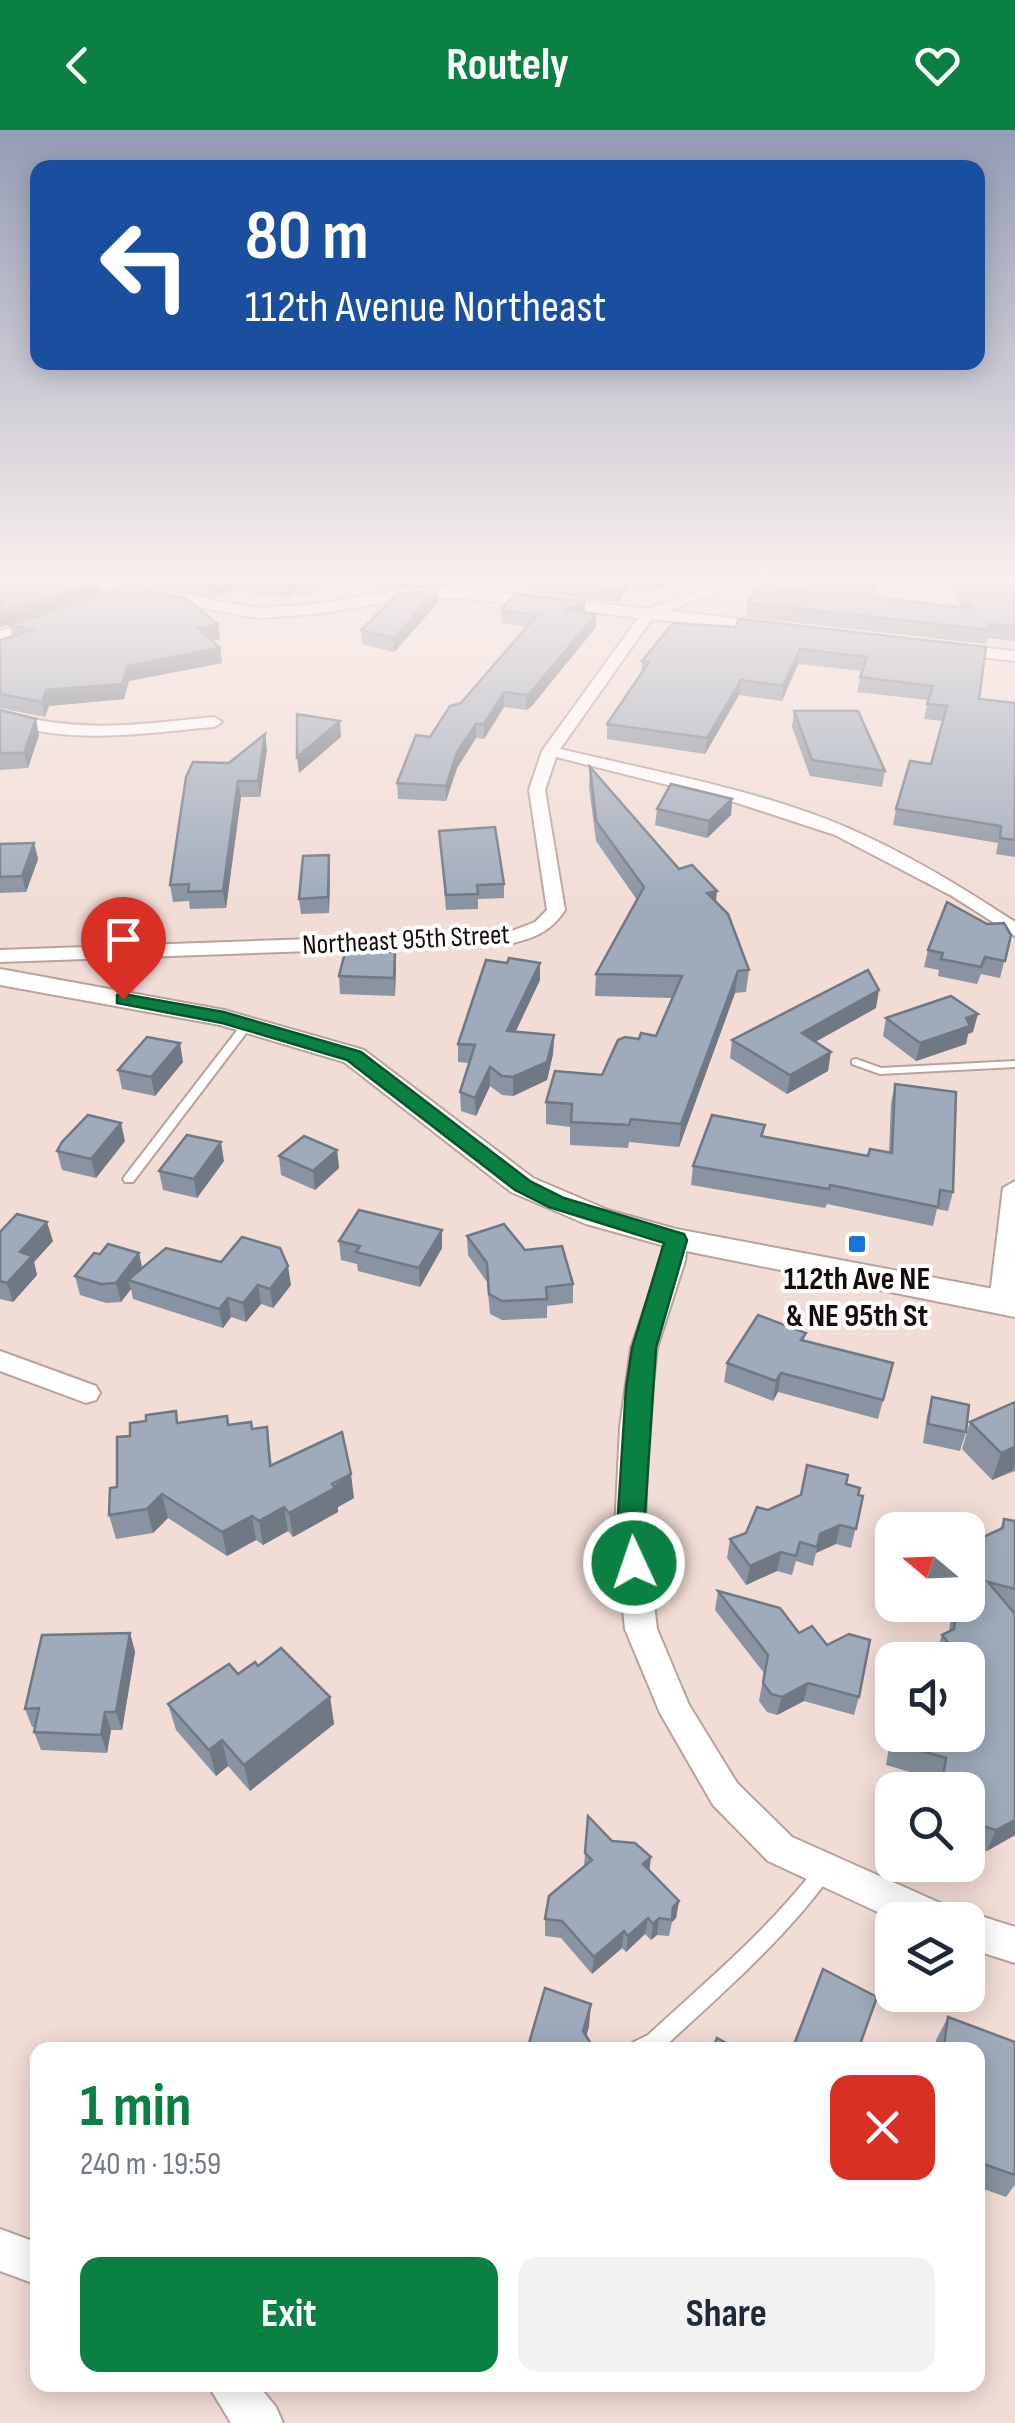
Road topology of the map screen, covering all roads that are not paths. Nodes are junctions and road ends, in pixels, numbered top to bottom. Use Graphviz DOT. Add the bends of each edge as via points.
graph roads {
  1 [pos="595,689"];
  2 [pos="0,716"];
  3 [pos="214,722"];
  4 [pos="550,751"];
  5 [pos="1010,922"];
  6 [pos="0,956"];
  7 [pos="0,977"];
  8 [pos="246,1026"];
  9 [pos="856,1062"];
  10 [pos="1015,1064"];
  11 [pos="129,1180"];
  12 [pos="1015,1188"];
  13 [pos="676,1240"];
  14 [pos="1008,1304"];
  15 [pos="0,1361"];
  16 [pos="86,1393"];
  17 [pos="824,1870"];
  18 [pos="896,1902"];
  19 [pos="985,1935"];
  20 [pos="1015,1945"];
  21 [pos="655,2042"];
  22 [pos="0,2250"];
  23 [pos="30,2261"];
  24 [pos="236,2392"];
  25 [pos="260,2423"];
  1 -- 4 [label="street, Northeast 95th Street"];
  2 -- 3 [label="street" via="69,730"];
  4 -- 5 [label="street" via="841,831"];
  4 -- 6 [label="street, Northeast 95th Street" via="537,790 556,910 535,932"];
  7 -- 8 [label="street"];
  8 -- 11 [label="lane"];
  8 -- 13 [label="street" via="354,1056 522,1186"];
  9 -- 10 [label="lane" via="880,1071"];
  12 -- 14 [label="street"];
  13 -- 14 [label="street"];
  13 -- 17 [label="street" via="644,1348 634,1426 630,1530 641,1629 676,1713 724,1794 780,1848"];
  15 -- 16 [label="street"];
  17 -- 18 [label="street"];
  17 -- 21 [label="lane" via="771,1934"];
  19 -- 20 [label="street"];
  22 -- 23 [label="street"];
  24 -- 25 [label="street"];
}
